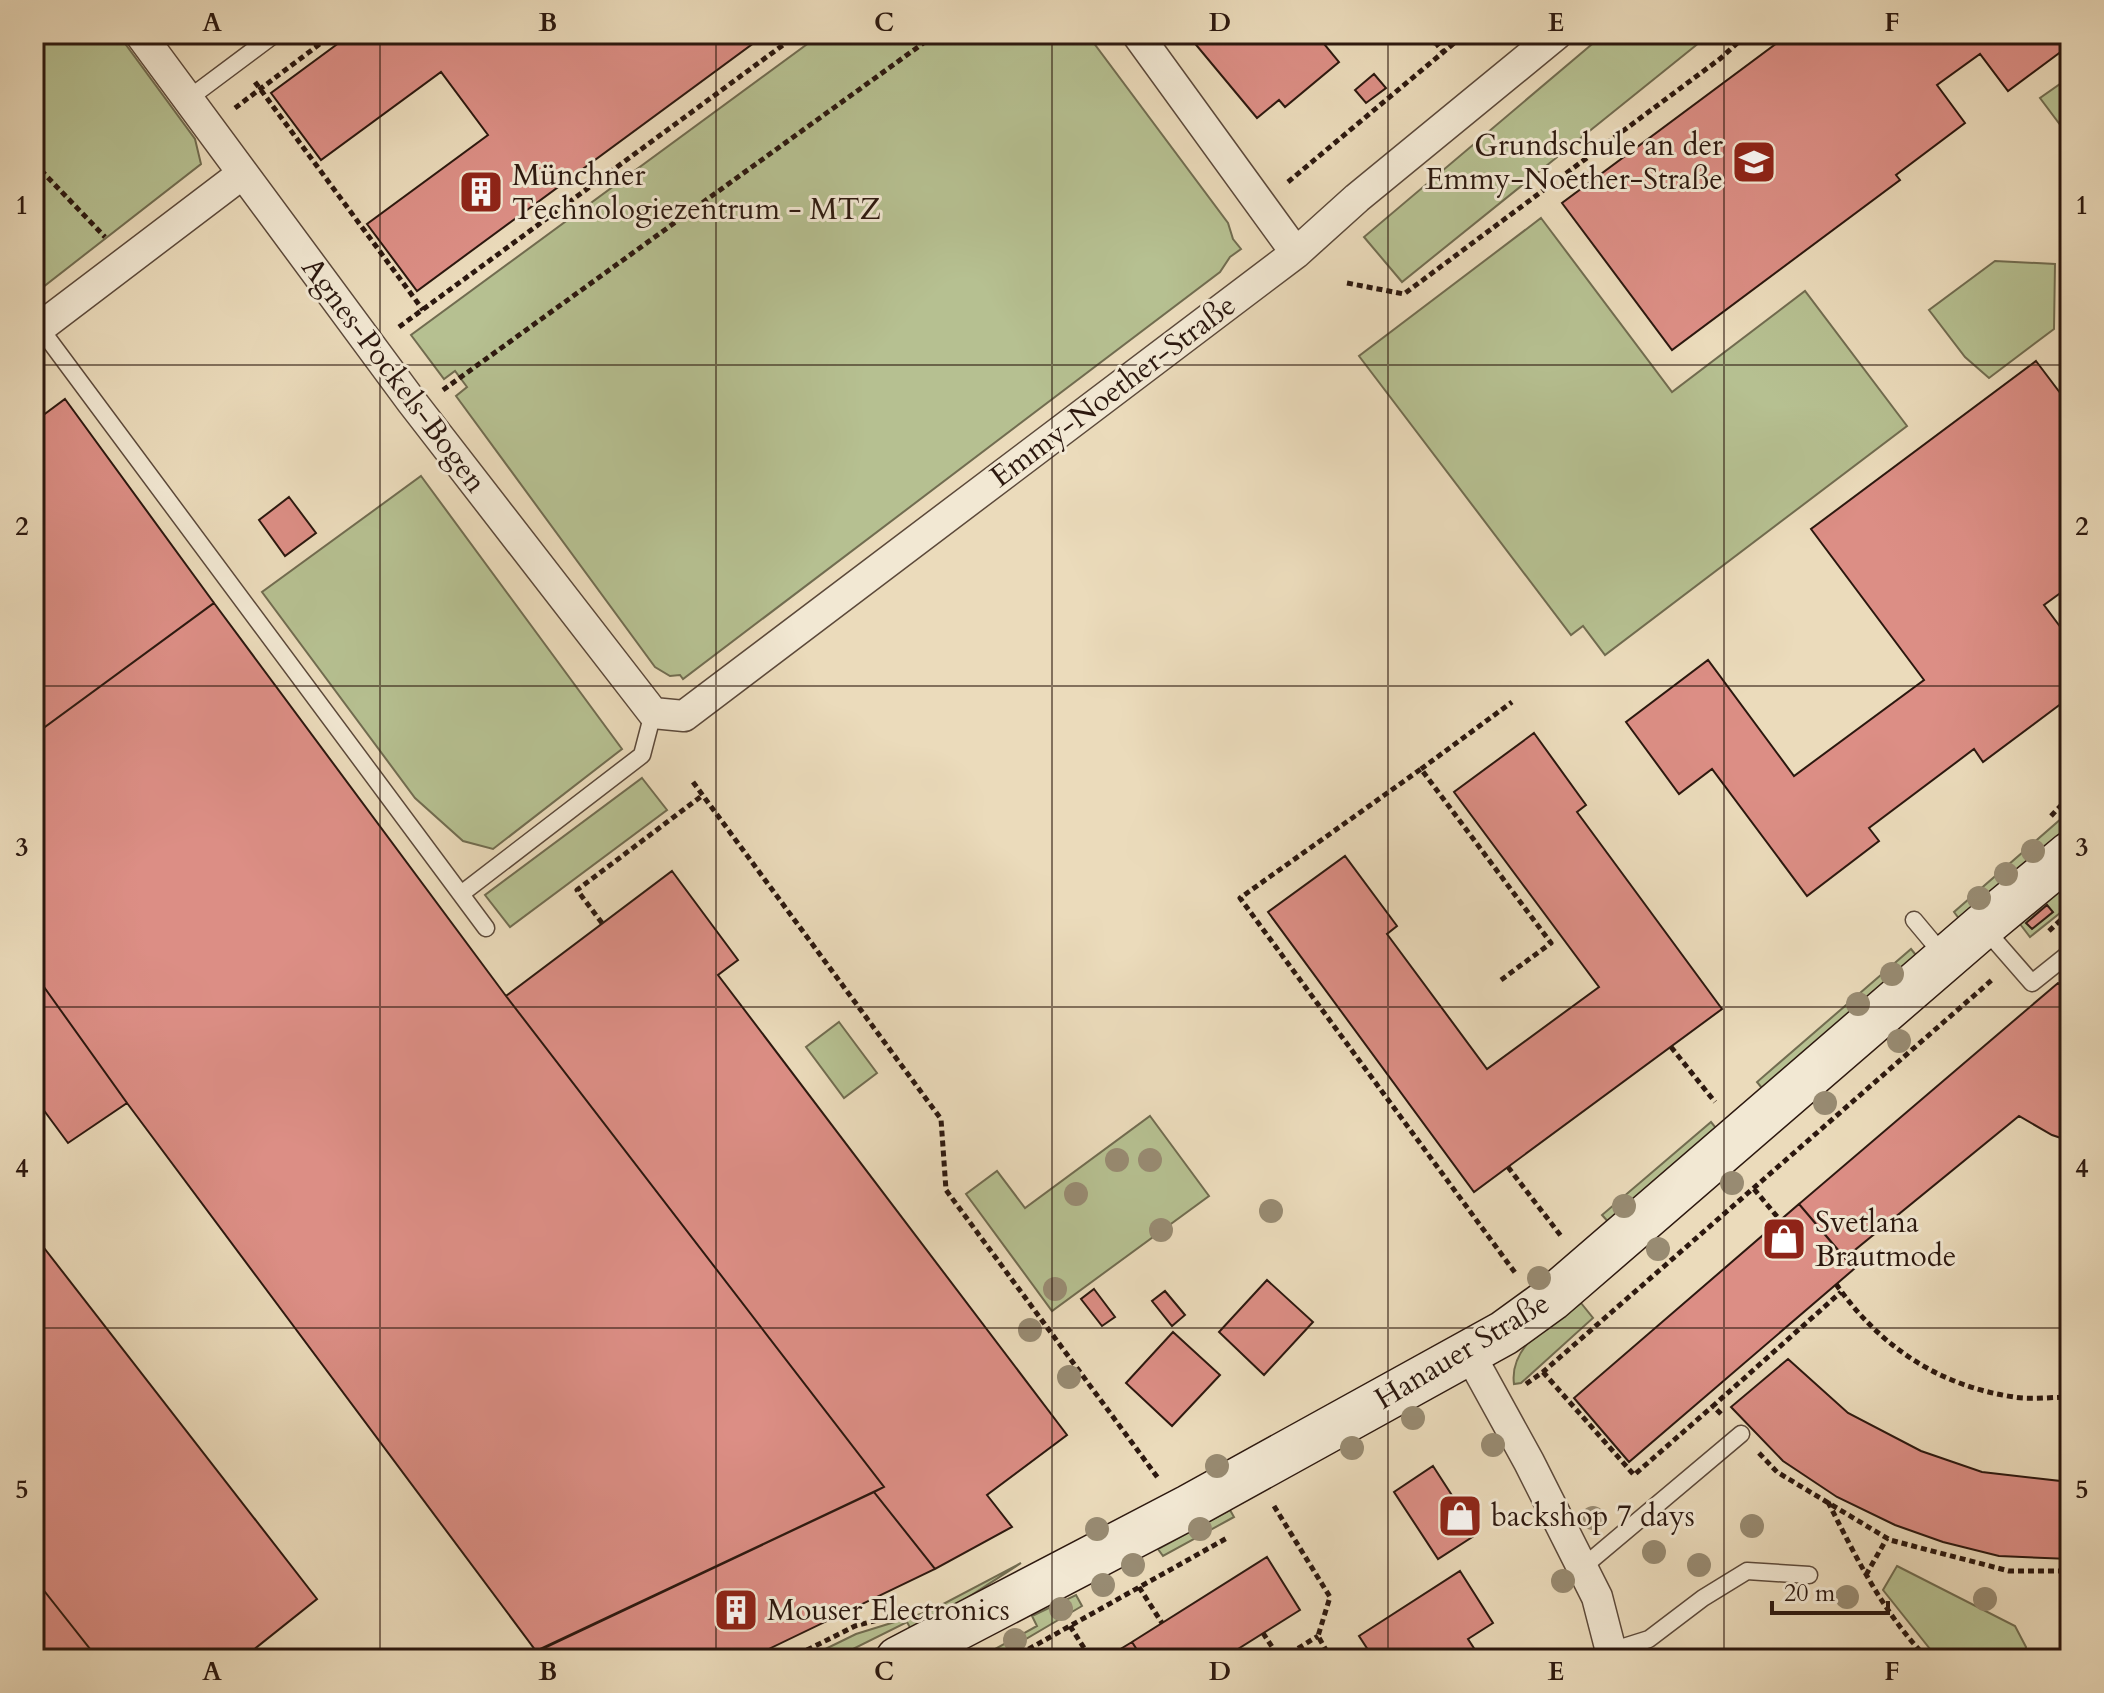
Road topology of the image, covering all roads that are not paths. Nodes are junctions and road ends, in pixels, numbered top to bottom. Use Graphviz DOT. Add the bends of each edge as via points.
graph roads {
  1 [pos="140,34"];
  2 [pos="275,34"];
  3 [pos="1137,34"];
  4 [pos="1557,34"];
  5 [pos="188,99"];
  6 [pos="242,174"];
  7 [pos="1296,253"];
  8 [pos="37,330"];
  9 [pos="653,713"];
  10 [pos="2058,837"];
  11 [pos="461,894"];
  12 [pos="1914,920"];
  13 [pos="1983,926"];
  14 [pos="486,928"];
  15 [pos="1946,958"];
  16 [pos="2070,959"];
  17 [pos="1469,1353"];
  18 [pos="1741,1434"];
  19 [pos="1583,1567"];
  20 [pos="1809,1575"];
  21 [pos="1612,1655"];
  22 [pos="898,1659"];
  1 -- 5 [label="street, Agnes-Pockels-Bogen"];
  2 -- 5 [label="lane"];
  3 -- 7 [label="street"];
  4 -- 7 [label="street, Emmy-Noether-Straße"];
  5 -- 6 [label="street, Agnes-Pockels-Bogen"];
  6 -- 8 [label="street"];
  6 -- 9 [label="street, Agnes-Pockels-Bogen"];
  7 -- 9 [label="street, Emmy-Noether-Straße" via="684,716"];
  8 -- 11 [label="lane"];
  9 -- 11 [label="lane" via="642,755"];
  10 -- 13 [label="street, Hanauer Straße"];
  11 -- 14 [label="lane"];
  12 -- 15 [label="lane"];
  13 -- 15 [label="street, Hanauer Straße"];
  13 -- 16 [label="lane" via="2032,983 2067,955"];
  15 -- 17 [label="street, Hanauer Straße" via="1551,1299"];
  17 -- 19 [label="street"];
  17 -- 22 [label="street, Hanauer Straße"];
  18 -- 19 [label="lane"];
  19 -- 21 [label="street"];
  20 -- 21 [label="lane" via="1747,1571 1649,1639"];
}
